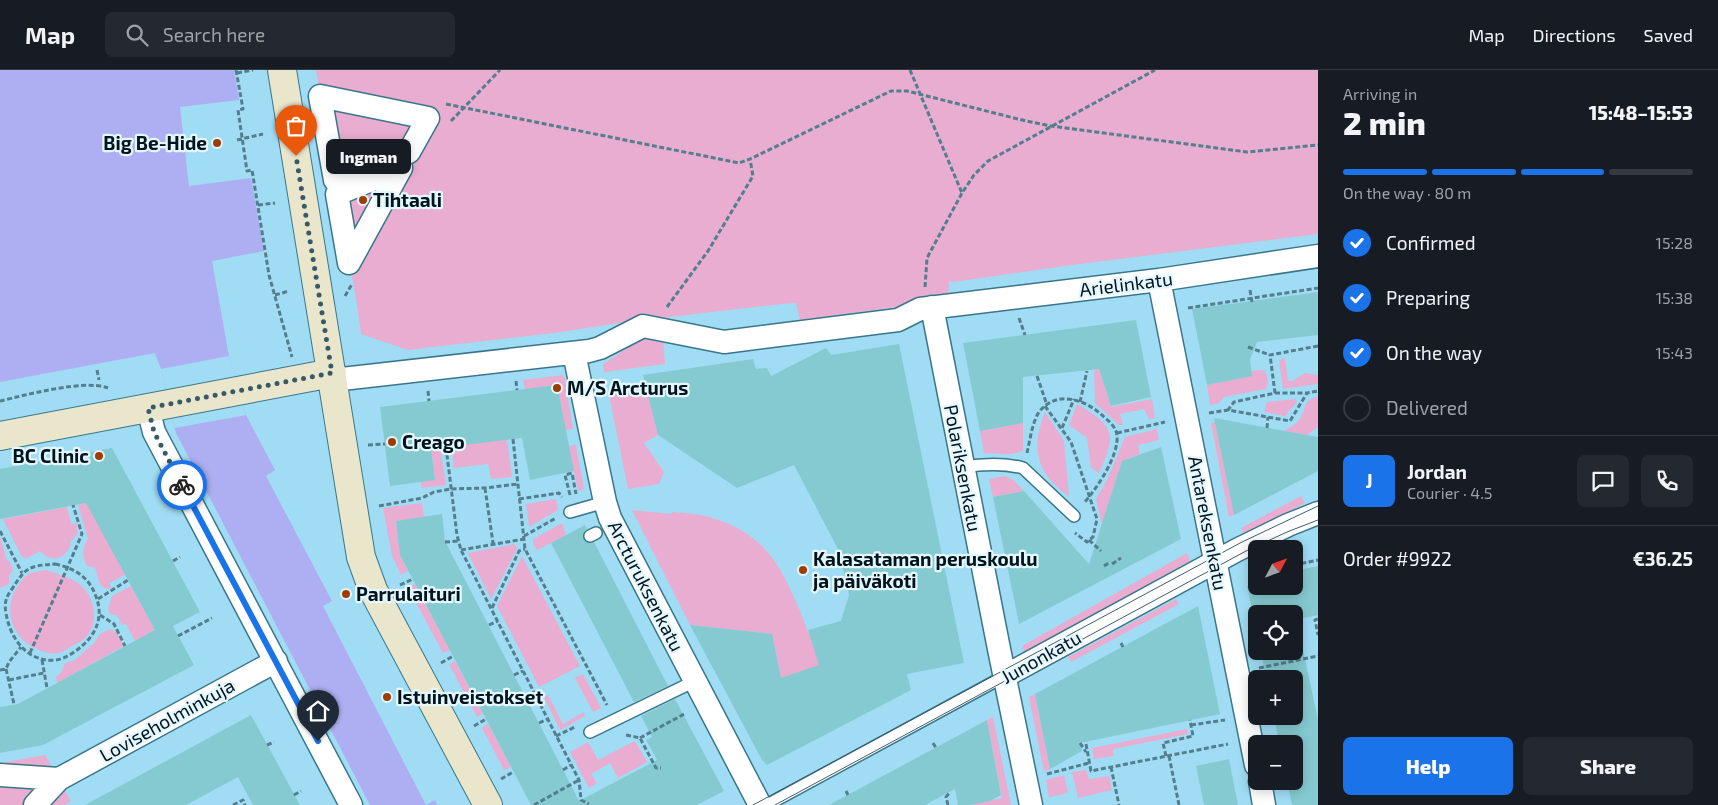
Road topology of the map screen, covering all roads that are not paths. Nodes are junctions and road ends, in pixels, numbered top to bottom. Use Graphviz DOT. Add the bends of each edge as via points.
graph roads {
  1 [pos="282,70"];
  2 [pos="335,180"];
  3 [pos="1318,256"];
  4 [pos="1159,280"];
  5 [pos="930,307"];
  6 [pos="574,353"];
  7 [pos="332,377"];
  8 [pos="159,406"];
  9 [pos="0,436"];
  10 [pos="963,466"];
  11 [pos="605,502"];
  12 [pos="567,508"];
  13 [pos="1318,513"];
  14 [pos="1074,516"];
  15 [pos="1215,562"];
  16 [pos="276,661"];
  17 [pos="1005,676"];
  18 [pos="695,681"];
  19 [pos="590,732"];
  20 [pos="1250,735"];
  21 [pos="0,775"];
  22 [pos="63,777"];
  23 [pos="1262,790"];
  24 [pos="34,805"];
  25 [pos="351,805"];
  26 [pos="488,805"];
  27 [pos="760,805"];
  28 [pos="767,805"];
  29 [pos="1031,805"];
  30 [pos="1264,805"];
  1 -- 7 [label="street"];
  2 -- 2 [label="street" via="410,152 428,118 320,96"];
  3 -- 4 [label="street, Arielinkatu"];
  4 -- 5 [label="street, Arielinkatu"];
  4 -- 15 [label="street, Antareksenkatu"];
  5 -- 6 [label="street, Arielinkatu" via="898,320 724,342 644,326 600,348"];
  5 -- 10 [label="street, Polariksenkatu"];
  6 -- 7 [label="street"];
  6 -- 11 [label="street, Arcturuksenkatu"];
  7 -- 8 [label="street" via="296,379"];
  7 -- 26 [label="street" via="366,572"];
  8 -- 9 [label="street"];
  8 -- 16 [label="street" via="154,432"];
  10 -- 14 [label="lane" via="1015,465 1023,468"];
  10 -- 17 [label="street, Polariksenkatu"];
  11 -- 12 [label="lane"];
  11 -- 18 [label="street, Arcturuksenkatu" via="610,518"];
  13 -- 15 [label="street, Junonkatu"];
  15 -- 17 [label="street, Junonkatu"];
  15 -- 20 [label="street, Antareksenkatu"];
  16 -- 22 [label="street, Loviseholminkuja"];
  16 -- 25 [label="street"];
  17 -- 28 [label="lane, Junonkatu"];
  17 -- 29 [label="street, Polariksenkatu"];
  18 -- 19 [label="lane"];
  18 -- 27 [label="street, Arcturuksenkatu"];
  21 -- 22 [label="street"];
  22 -- 24 [label="street"];
  23 -- 30 [label="street"];
}
